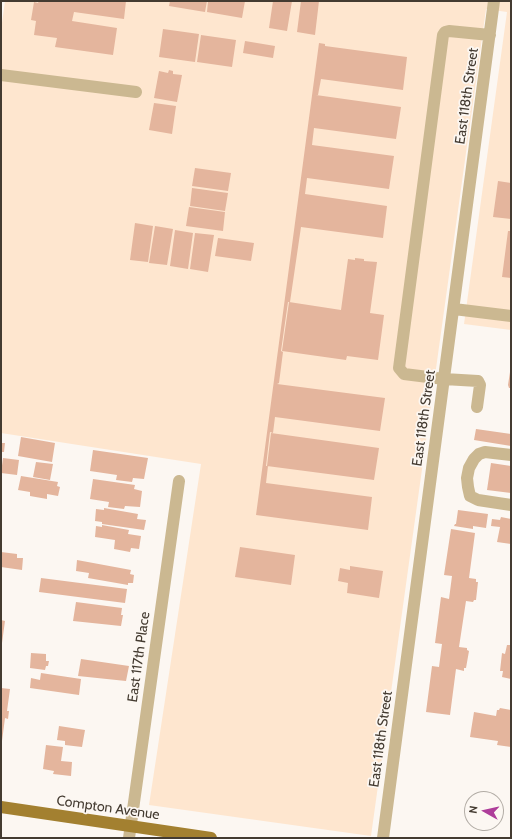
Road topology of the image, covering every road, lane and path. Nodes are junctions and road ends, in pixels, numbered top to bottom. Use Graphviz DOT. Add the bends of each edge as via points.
graph roads {
  1 [pos="494,1"];
  2 [pos="490,35"];
  3 [pos="1,75"];
  4 [pos="136,92"];
  5 [pos="454,309"];
  6 [pos="511,316"];
  7 [pos="444,379"];
  8 [pos="477,407"];
  9 [pos="511,455"];
  10 [pos="179,481"];
  11 [pos="511,505"];
  12 [pos="1,807"];
  13 [pos="130,832"];
  14 [pos="211,838"];
  15 [pos="383,838"];
  1 -- 2 [label="street, East 118th Street"];
  2 -- 5 [label="street, East 118th Street"];
  2 -- 7 [label="street" via="449,31 443,35 399,368 404,374"];
  3 -- 4 [label="street"];
  5 -- 6 [label="street"];
  5 -- 7 [label="street, East 118th Street"];
  7 -- 8 [label="street" via="478,381 480,385"];
  7 -- 15 [label="street, East 118th Street"];
  9 -- 11 [label="street" via="485,452 480,454 474,458 467,478 470,496 478,500"];
  10 -- 13 [label="street, East 117th Place"];
  12 -- 13 [label="main road, Compton Avenue"];
  13 -- 14 [label="main road, Compton Avenue"];
}
